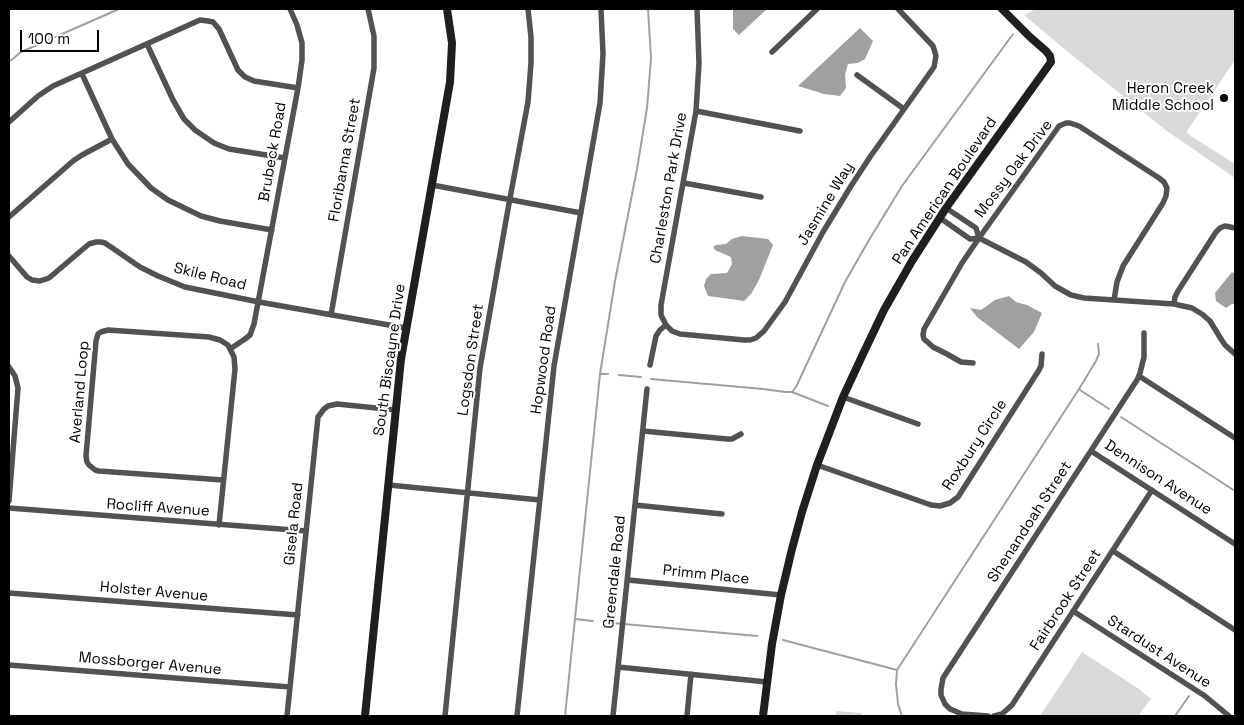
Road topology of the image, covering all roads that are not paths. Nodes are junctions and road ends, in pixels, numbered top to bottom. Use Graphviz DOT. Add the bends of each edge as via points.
graph roads {
  1 [pos="290,9"];
  2 [pos="368,9"];
  3 [pos="447,9"];
  4 [pos="528,9"];
  5 [pos="600,9"];
  6 [pos="697,9"];
  7 [pos="817,9"];
  8 [pos="898,9"];
  9 [pos="1002,9"];
  10 [pos="147,44"];
  11 [pos="772,52"];
  12 [pos="82,74"];
  13 [pos="857,75"];
  14 [pos="298,88"];
  15 [pos="904,109"];
  16 [pos="696,111"];
  17 [pos="9,122"];
  18 [pos="800,130"];
  19 [pos="112,139"];
  20 [pos="285,158"];
  21 [pos="684,183"];
  22 [pos="432,185"];
  23 [pos="761,197"];
  24 [pos="510,200"];
  25 [pos="946,208"];
  26 [pos="581,213"];
  27 [pos="9,217"];
  28 [pos="940,218"];
  29 [pos="1235,228"];
  30 [pos="272,230"];
  31 [pos="979,238"];
  32 [pos="9,256"];
  33 [pos="1114,300"];
  34 [pos="259,302"];
  35 [pos="1174,304"];
  36 [pos="331,314"];
  37 [pos="666,325"];
  38 [pos="406,328"];
  39 [pos="1144,333"];
  40 [pos="230,349"];
  41 [pos="1042,354"];
  42 [pos="1235,354"];
  43 [pos="973,363"];
  44 [pos="650,365"];
  45 [pos="9,367"];
  46 [pos="1139,376"];
  47 [pos="646,389"];
  48 [pos="843,397"];
  49 [pos="396,410"];
  50 [pos="918,424"];
  51 [pos="643,431"];
  52 [pos="741,434"];
  53 [pos="11,436"];
  54 [pos="1235,438"];
  55 [pos="1091,450"];
  56 [pos="817,465"];
  57 [pos="223,480"];
  58 [pos="388,485"];
  59 [pos="1152,490"];
  60 [pos="468,493"];
  61 [pos="540,500"];
  62 [pos="9,501"];
  63 [pos="635,505"];
  64 [pos="9,508"];
  65 [pos="722,514"];
  66 [pos="219,525"];
  67 [pos="306,531"];
  68 [pos="1235,544"];
  69 [pos="1113,550"];
  70 [pos="628,580"];
  71 [pos="9,593"];
  72 [pos="781,595"];
  73 [pos="1073,611"];
  74 [pos="298,615"];
  75 [pos="1235,630"];
  76 [pos="9,665"];
  77 [pos="618,667"];
  78 [pos="691,674"];
  79 [pos="767,682"];
  80 [pos="290,687"];
  81 [pos="962,715"];
  82 [pos="287,716"];
  83 [pos="365,716"];
  84 [pos="445,716"];
  85 [pos="517,716"];
  86 [pos="614,716"];
  87 [pos="686,716"];
  88 [pos="763,716"];
  89 [pos="988,716"];
  90 [pos="994,716"];
  91 [pos="1229,716"];
  1 -- 14 [label="street, Brubeck Road" via="302,42"];
  2 -- 36 [label="street, Floribanna Street" via="374,36 374,68"];
  3 -- 22 [label="street, South Biscayne Drive" via="452,43 451,72"];
  4 -- 24 [label="street, Logsdon Street" via="530,82"];
  5 -- 26 [label="street, Hopwood Road" via="604,54 600,103"];
  6 -- 16 [label="street, Charleston Park Drive" via="699,63"];
  7 -- 11 [label="street"];
  8 -- 15 [label="street, Jasmine Way" via="931,43 936,56 931,71"];
  9 -- 25 [label="street, Pan American Boulevard" via="1046,51 1050,65"];
  10 -- 12 [label="street"];
  10 -- 14 [label="street" via="197,22 212,22 219,28 244,77"];
  10 -- 20 [label="street" via="173,100 195,130 229,149"];
  12 -- 17 [label="street" via="45,91"];
  12 -- 19 [label="street"];
  13 -- 15 [label="street"];
  14 -- 20 [label="street, Brubeck Road"];
  15 -- 37 [label="street, Jasmine Way" via="850,186 785,302 761,335 744,340 683,334"];
  16 -- 18 [label="street"];
  16 -- 21 [label="street, Charleston Park Drive"];
  19 -- 27 [label="street" via="73,161"];
  19 -- 30 [label="street" via="135,172 168,200 210,218"];
  20 -- 30 [label="street, Brubeck Road"];
  21 -- 23 [label="street"];
  21 -- 37 [label="street, Charleston Park Drive" via="661,310"];
  22 -- 24 [label="street"];
  22 -- 38 [label="street, South Biscayne Drive"];
  24 -- 26 [label="street"];
  24 -- 60 [label="street, Logsdon Street" via="480,368"];
  25 -- 28 [label="street, Pan American Boulevard"];
  25 -- 31 [label="street" via="976,228"];
  26 -- 61 [label="street, Hopwood Road" via="554,366"];
  28 -- 31 [label="street" via="970,239"];
  28 -- 48 [label="street, Pan American Boulevard" via="888,303"];
  29 -- 35 [label="street" via="1225,226 1217,230 1179,289"];
  30 -- 34 [label="street, Brubeck Road"];
  31 -- 33 [label="street" via="1033,267 1071,295"];
  31 -- 33 [label="street, Mossy Oak Drive" via="1057,129 1070,123 1079,126 1161,180 1167,188 1163,203 1122,266"];
  31 -- 43 [label="street" via="923,332 924,339 933,347 961,362"];
  32 -- 34 [label="street, Skile Road" via="27,277 40,281 49,278 89,244 101,242 140,267 174,283"];
  33 -- 35 [label="street"];
  34 -- 36 [label="street, Skile Road"];
  34 -- 40 [label="street, Brubeck Road" via="250,335"];
  35 -- 42 [label="street" via="1192,308 1206,317"];
  36 -- 38 [label="street, Skile Road"];
  37 -- 44 [label="street" via="656,336"];
  38 -- 49 [label="street, South Biscayne Drive"];
  39 -- 46 [label="street, Shenandoah Street" via="1144,357"];
  40 -- 57 [label="street" via="235,369"];
  40 -- 57 [label="street, Averland Loop" via="220,340 209,337 101,332 96,337 86,456 88,465 99,471"];
  41 -- 56 [label="street, Roxbury Circle" via="1039,370 958,497 950,503 931,505"];
  45 -- 53 [label="street" via="18,388"];
  46 -- 54 [label="street"];
  46 -- 55 [label="street, Shenandoah Street"];
  47 -- 51 [label="street"];
  48 -- 50 [label="street"];
  48 -- 56 [label="street, Pan American Boulevard"];
  49 -- 58 [label="street, South Biscayne Drive"];
  49 -- 67 [label="street, Gisela Road" via="337,404 320,413"];
  51 -- 52 [label="street" via="727,439"];
  51 -- 63 [label="street, Greendale Road"];
  53 -- 62 [label="street"];
  55 -- 59 [label="street, Dennison Avenue"];
  55 -- 81 [label="street, Shenandoah Street" via="943,678 943,700 950,709"];
  56 -- 72 [label="street, Pan American Boulevard"];
  57 -- 66 [label="street"];
  58 -- 60 [label="street"];
  58 -- 83 [label="street, South Biscayne Drive"];
  59 -- 68 [label="street, Dennison Avenue"];
  59 -- 69 [label="street, Fairbrook Street"];
  60 -- 61 [label="street"];
  60 -- 84 [label="street, Logsdon Street"];
  61 -- 85 [label="street, Hopwood Road"];
  63 -- 65 [label="street"];
  63 -- 70 [label="street, Greendale Road"];
  64 -- 66 [label="street, Rocliff Avenue"];
  66 -- 67 [label="street, Rocliff Avenue"];
  67 -- 74 [label="street, Gisela Road"];
  69 -- 73 [label="street, Fairbrook Street"];
  69 -- 75 [label="street"];
  70 -- 72 [label="street, Primm Place"];
  70 -- 77 [label="street, Greendale Road"];
  71 -- 74 [label="street, Holster Avenue"];
  72 -- 79 [label="street, Pan American Boulevard"];
  73 -- 90 [label="street, Fairbrook Street" via="1012,705"];
  73 -- 91 [label="street, Stardust Avenue" via="1206,696"];
  74 -- 80 [label="street, Gisela Road"];
  76 -- 80 [label="street, Mossborger Avenue"];
  77 -- 78 [label="street"];
  77 -- 86 [label="street, Greendale Road"];
  78 -- 79 [label="street"];
  78 -- 87 [label="street"];
  79 -- 88 [label="street, Pan American Boulevard"];
  80 -- 82 [label="street, Gisela Road"];
  81 -- 89 [label="street"];
}
